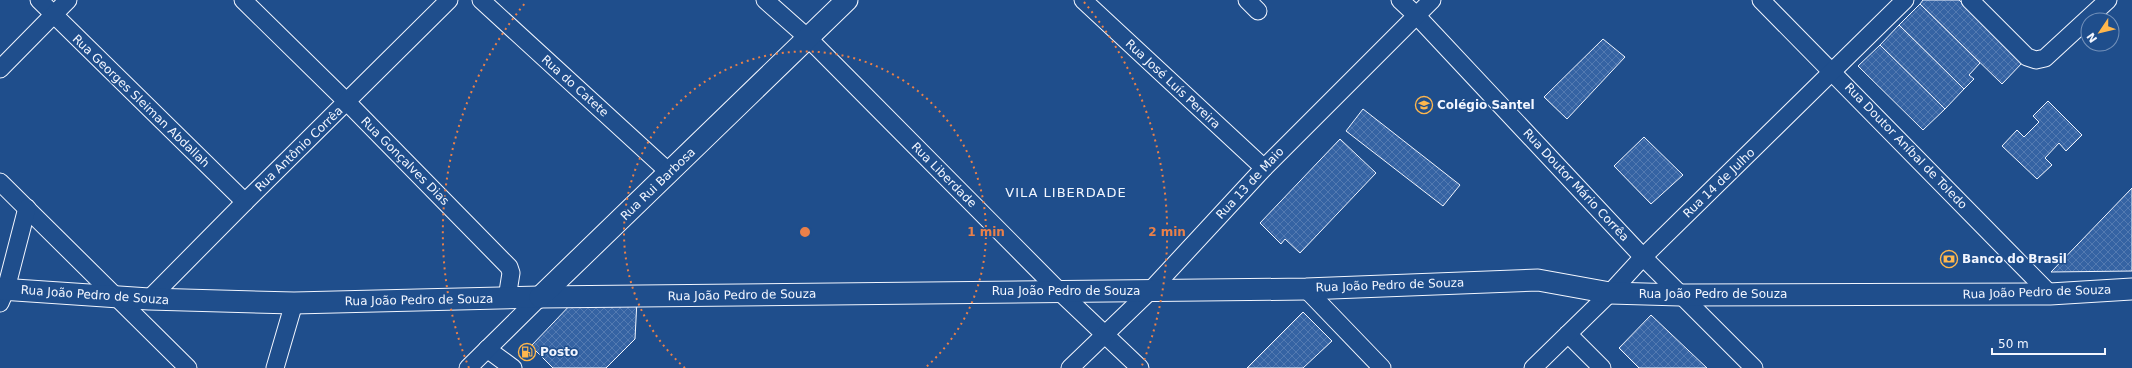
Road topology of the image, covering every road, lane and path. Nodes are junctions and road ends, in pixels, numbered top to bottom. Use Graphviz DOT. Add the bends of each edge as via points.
graph roads {
  1 [pos="39,0"];
  2 [pos="68,0"];
  3 [pos="243,0"];
  4 [pos="450,0"];
  5 [pos="481,0"];
  6 [pos="765,0"];
  7 [pos="847,0"];
  8 [pos="1083,0"];
  9 [pos="1400,0"];
  10 [pos="1432,0"];
  11 [pos="1761,0"];
  12 [pos="1905,0"];
  13 [pos="1970,0"];
  14 [pos="2108,0"];
  15 [pos="1416,15"];
  16 [pos="54,16"];
  17 [pos="808,38"];
  18 [pos="0,69"];
  19 [pos="1832,71"];
  20 [pos="347,102"];
  21 [pos="1264,168"];
  22 [pos="670,173"];
  23 [pos="0,182"];
  24 [pos="244,202"];
  25 [pos="27,208"];
  26 [pos="1643,257"];
  27 [pos="1306,289"];
  28 [pos="2132,289"];
  29 [pos="1059,291"];
  30 [pos="1150,291"];
  31 [pos="1610,292"];
  32 [pos="2,294"];
  33 [pos="2050,294"];
  34 [pos="1680,295"];
  35 [pos="116,297"];
  36 [pos="540,297"];
  37 [pos="507,298"];
  38 [pos="150,299"];
  39 [pos="294,303"];
  40 [pos="1568,334"];
  41 [pos="1104,335"];
  42 [pos="487,349"];
  43 [pos="188,368"];
  44 [pos="275,368"];
  45 [pos="468,368"];
  46 [pos="513,368"];
  47 [pos="1070,368"];
  48 [pos="1140,368"];
  49 [pos="1382,368"];
  50 [pos="1534,368"];
  51 [pos="1602,368"];
  52 [pos="1754,368"];
  1 -- 16 [label="street, Rua Georges Sleiman Abdallah"];
  2 -- 16 [label="street"];
  3 -- 20 [label="street, Rua Gonçalves Dias"];
  4 -- 20 [label="street, Rua Antônio Corrêa"];
  5 -- 22 [label="street, Rua do Catete"];
  6 -- 17 [label="street, Rua Liberdade"];
  7 -- 17 [label="main road, Rua Rui Barbosa"];
  8 -- 21 [label="street, Rua José Luís Pereira"];
  9 -- 15 [label="street, Rua Doutor Mário Corrêa"];
  10 -- 15 [label="street, Rua 13 de Maio"];
  11 -- 19 [label="street, Rua Doutor Aníbal de Toledo"];
  12 -- 19 [label="street, Rua 14 de Julho"];
  13 -- 14 [label="street" via="2027,56 2036,60 2045,58"];
  15 -- 21 [label="street, Rua 13 de Maio"];
  15 -- 26 [label="street, Rua Doutor Mário Corrêa"];
  16 -- 18 [label="street"];
  16 -- 24 [label="street, Rua Georges Sleiman Abdallah"];
  17 -- 22 [label="main road, Rua Rui Barbosa"];
  17 -- 29 [label="street, Rua Liberdade"];
  19 -- 26 [label="street, Rua 14 de Julho"];
  19 -- 33 [label="street, Rua Doutor Aníbal de Toledo"];
  20 -- 24 [label="street, Rua Antônio Corrêa"];
  20 -- 37 [label="street, Rua Gonçalves Dias" via="509,267"];
  21 -- 30 [label="street, Rua 13 de Maio"];
  22 -- 36 [label="main road, Rua Rui Barbosa"];
  23 -- 25 [label="street"];
  24 -- 38 [label="street, Rua Antônio Corrêa"];
  25 -- 32 [label="street"];
  25 -- 35 [label="street"];
  26 -- 31 [label="street, Rua 14 de Julho"];
  26 -- 34 [label="street, Rua Doutor Mário Corrêa"];
  27 -- 30 [label="main road, Rua João Pedro de Souza"];
  27 -- 31 [label="main road, Rua João Pedro de Souza" via="1538,280"];
  27 -- 49 [label="street"];
  28 -- 33 [label="main road, Rua João Pedro de Souza"];
  29 -- 30 [label="main road, Rua João Pedro de Souza"];
  29 -- 36 [label="main road, Rua João Pedro de Souza"];
  29 -- 41 [label="street, Rua Liberdade"];
  30 -- 41 [label="street, Rua 13 de Maio"];
  31 -- 34 [label="main road, Rua João Pedro de Souza"];
  31 -- 40 [label="street, Rua 14 de Julho"];
  32 -- 35 [label="main road, Rua João Pedro de Souza"];
  33 -- 34 [label="main road, Rua João Pedro de Souza"];
  34 -- 52 [label="street, Rua Doutor Mário Corrêa"];
  35 -- 38 [label="main road, Rua João Pedro de Souza"];
  35 -- 43 [label="street"];
  36 -- 37 [label="main road, Rua João Pedro de Souza"];
  36 -- 42 [label="street, Rua Rui Barbosa"];
  37 -- 39 [label="main road, Rua João Pedro de Souza"];
  38 -- 39 [label="main road, Rua João Pedro de Souza"];
  39 -- 44 [label="street"];
  40 -- 50 [label="street, Rua 14 de Julho"];
  40 -- 51 [label="street"];
  41 -- 47 [label="street, Rua 13 de Maio"];
  41 -- 48 [label="street, Rua Liberdade"];
  42 -- 45 [label="street, Rua Rui Barbosa"];
  42 -- 46 [label="street"];
}
